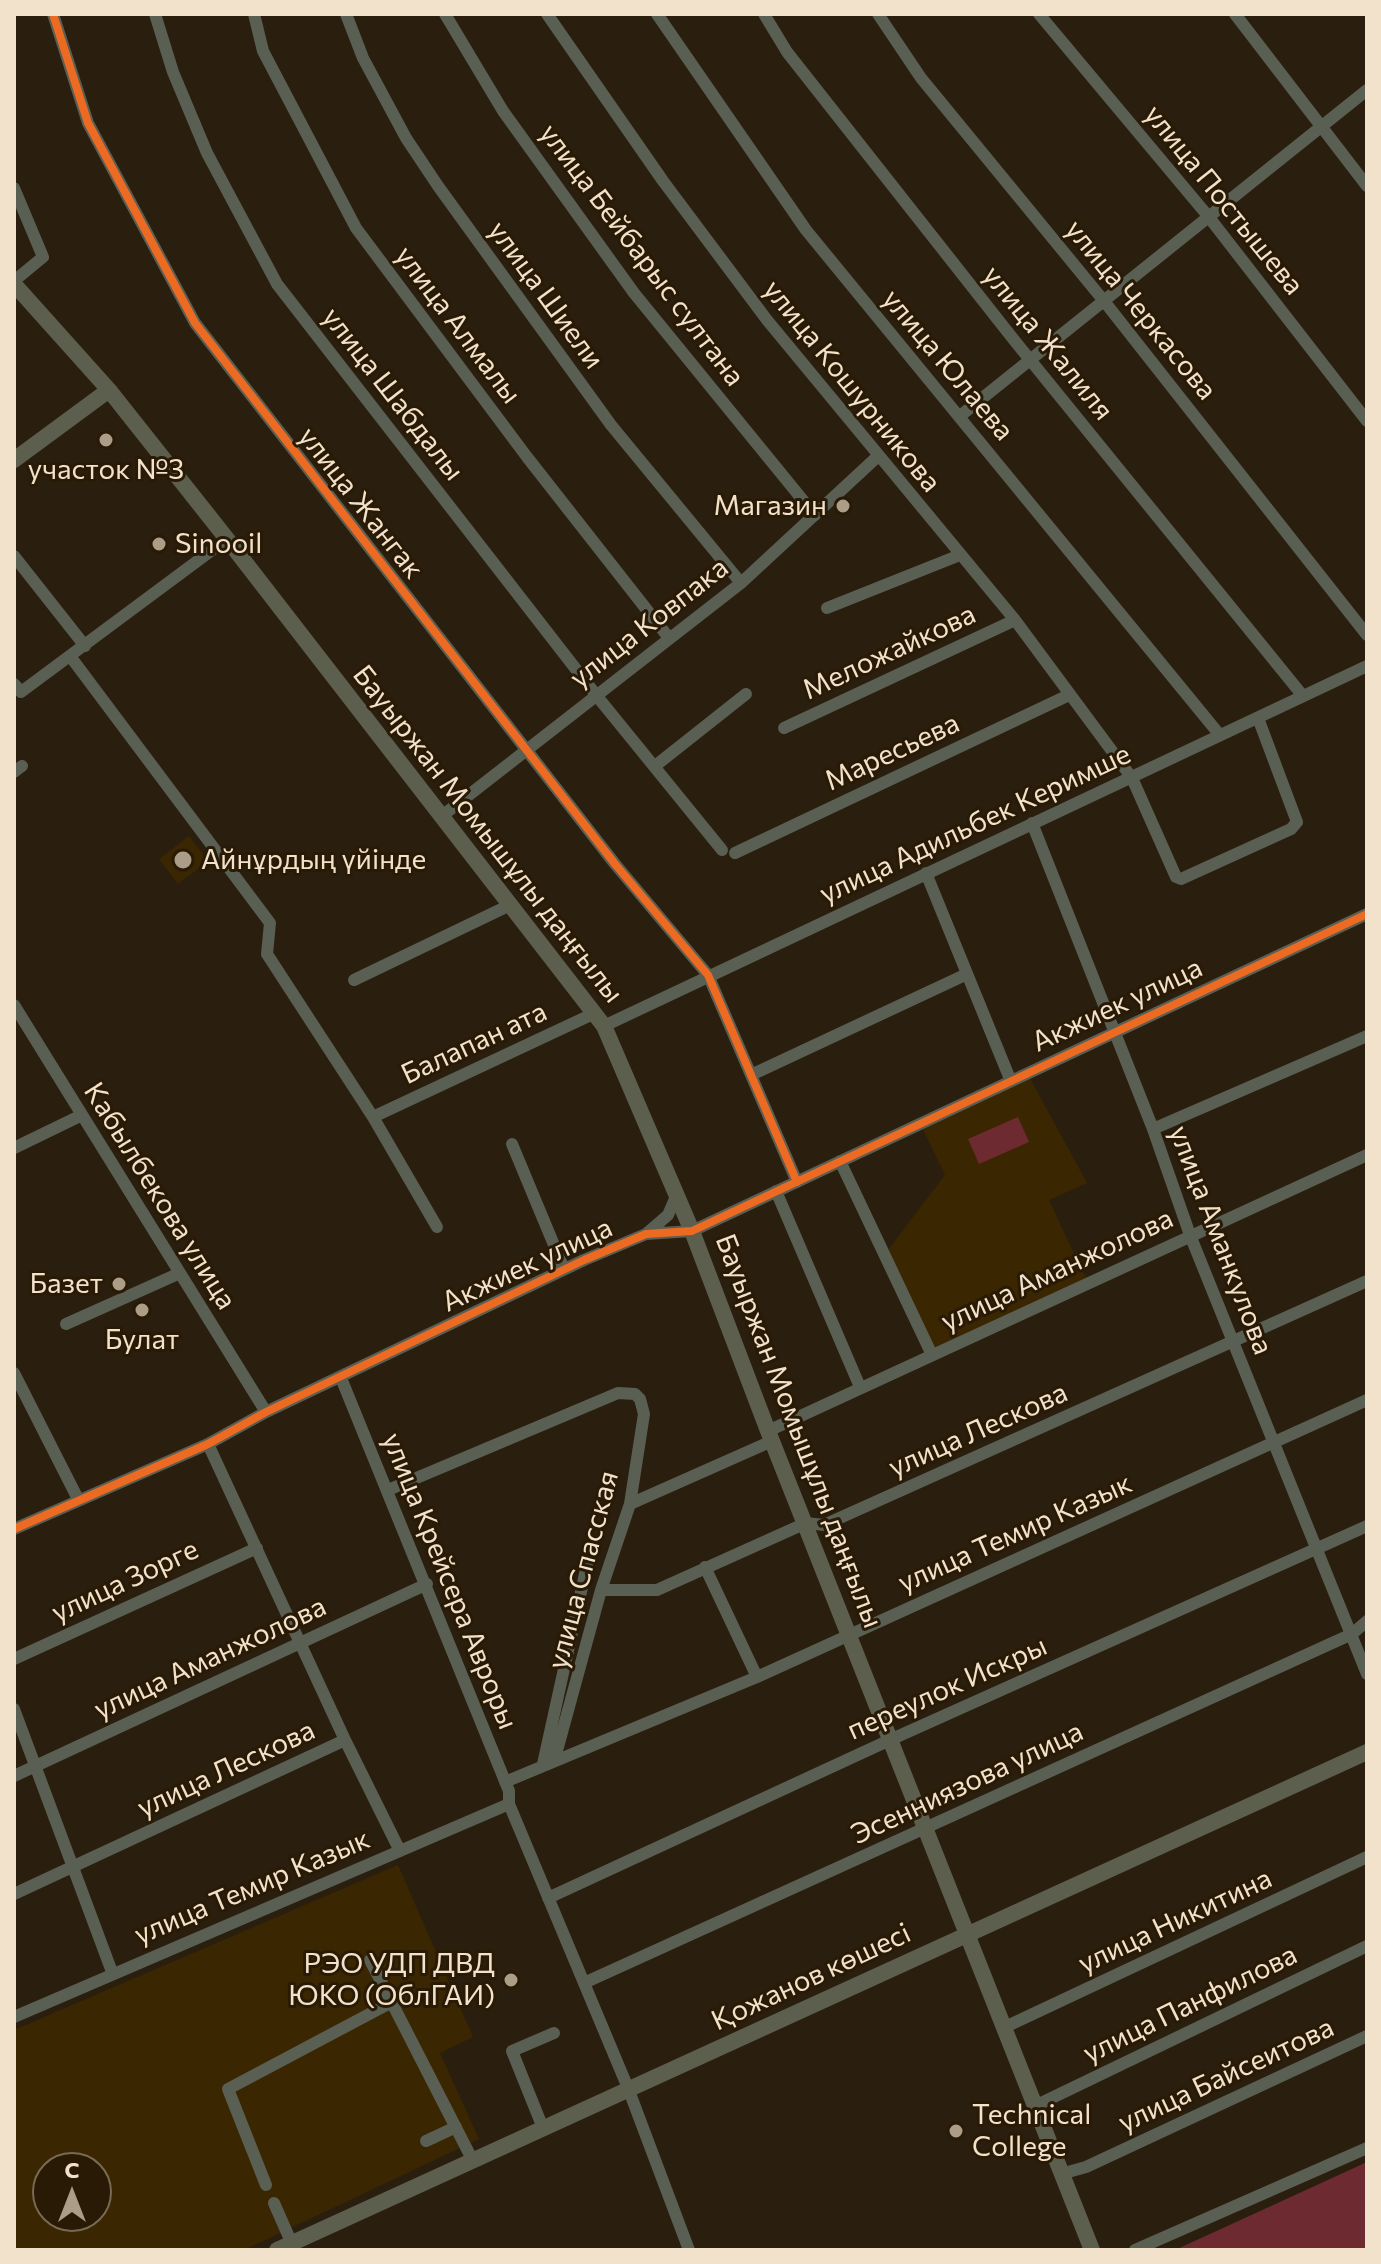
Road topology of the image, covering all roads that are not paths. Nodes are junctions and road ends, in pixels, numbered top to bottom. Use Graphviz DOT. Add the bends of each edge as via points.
graph roads {
  1 [pos="53,14"];
  2 [pos="155,14"];
  3 [pos="254,14"];
  4 [pos="346,14"];
  5 [pos="445,14"];
  6 [pos="547,14"];
  7 [pos="657,14"];
  8 [pos="764,14"];
  9 [pos="878,14"];
  10 [pos="1039,14"];
  11 [pos="1235,14"];
  12 [pos="1367,90"];
  13 [pos="1321,125"];
  14 [pos="1367,186"];
  15 [pos="14,188"];
  16 [pos="1208,216"];
  17 [pos="14,282"];
  18 [pos="1104,301"];
  19 [pos="1031,359"];
  20 [pos="109,390"];
  21 [pos="960,416"];
  22 [pos="1367,421"];
  23 [pos="877,457"];
  24 [pos="14,460"];
  25 [pos="815,515"];
  26 [pos="227,539"];
  27 [pos="960,555"];
  28 [pos="14,556"];
  29 [pos="741,583"];
  30 [pos="827,608"];
  31 [pos="1015,620"];
  32 [pos="1367,635"];
  33 [pos="669,638"];
  34 [pos="85,646"];
  35 [pos="70,656"];
  36 [pos="1365,674"];
  37 [pos="16,691"];
  38 [pos="746,694"];
  39 [pos="596,695"];
  40 [pos="1069,695"];
  41 [pos="1303,696"];
  42 [pos="1258,718"];
  43 [pos="784,728"];
  44 [pos="1219,734"];
  45 [pos="527,750"];
  46 [pos="655,766"];
  47 [pos="1132,778"];
  48 [pos="442,816"];
  49 [pos="1032,823"];
  50 [pos="729,852"];
  51 [pos="926,873"];
  52 [pos="510,905"];
  53 [pos="1367,914"];
  54 [pos="967,974"];
  55 [pos="708,975"];
  56 [pos="354,980"];
  57 [pos="14,1005"];
  58 [pos="600,1020"];
  59 [pos="1115,1031"];
  60 [pos="1367,1036"];
  61 [pos="751,1075"];
  62 [pos="1010,1079"];
  63 [pos="82,1115"];
  64 [pos="373,1117"];
  65 [pos="1153,1129"];
  66 [pos="512,1144"];
  67 [pos="14,1148"];
  68 [pos="1367,1155"];
  69 [pos="840,1161"];
  70 [pos="797,1182"];
  71 [pos="776,1191"];
  72 [pos="677,1194"];
  73 [pos="437,1227"];
  74 [pos="692,1231"];
  75 [pos="646,1234"];
  76 [pos="1190,1235"];
  77 [pos="564,1269"];
  78 [pos="180,1273"];
  79 [pos="1367,1281"];
  80 [pos="66,1324"];
  81 [pos="1232,1342"];
  82 [pos="932,1355"];
  83 [pos="14,1373"];
  84 [pos="341,1378"];
  85 [pos="860,1387"];
  86 [pos="1367,1400"];
  87 [pos="266,1412"];
  88 [pos="770,1436"];
  89 [pos="1276,1441"];
  90 [pos="208,1444"];
  91 [pos="388,1490"];
  92 [pos="78,1499"];
  93 [pos="630,1504"];
  94 [pos="806,1523"];
  95 [pos="1367,1526"];
  96 [pos="14,1529"];
  97 [pos="1317,1547"];
  98 [pos="257,1548"];
  99 [pos="588,1560"];
  100 [pos="705,1567"];
  101 [pos="427,1584"];
  102 [pos="601,1590"];
  103 [pos="1367,1621"];
  104 [pos="851,1634"];
  105 [pos="1352,1634"];
  106 [pos="301,1643"];
  107 [pos="14,1659"];
  108 [pos="1367,1674"];
  109 [pos="757,1677"];
  110 [pos="14,1709"];
  111 [pos="892,1739"];
  112 [pos="345,1740"];
  113 [pos="1367,1752"];
  114 [pos="549,1761"];
  115 [pos="37,1765"];
  116 [pos="14,1776"];
  117 [pos="505,1782"];
  118 [pos="509,1804"];
  119 [pos="928,1828"];
  120 [pos="400,1851"];
  121 [pos="1367,1857"];
  122 [pos="73,1867"];
  123 [pos="14,1894"];
  124 [pos="548,1898"];
  125 [pos="969,1933"];
  126 [pos="1367,1946"];
  127 [pos="370,1960"];
  128 [pos="112,1972"];
  129 [pos="584,1983"];
  130 [pos="392,2002"];
  131 [pos="14,2017"];
  132 [pos="1003,2028"];
  133 [pos="554,2033"];
  134 [pos="1367,2036"];
  135 [pos="628,2088"];
  136 [pos="1035,2106"];
  137 [pos="456,2127"];
  138 [pos="543,2128"];
  139 [pos="426,2141"];
  140 [pos="1367,2148"];
  141 [pos="473,2161"];
  142 [pos="1061,2174"];
  143 [pos="266,2185"];
  144 [pos="274,2203"];
  145 [pos="284,2247"];
  146 [pos="689,2250"];
  147 [pos="1092,2250"];
  148 [pos="1135,2250"];
  1 -- 45 [label="street, улица Жангак" via="88,123 195,323"];
  2 -- 39 [label="street, улица Шабдалы" via="195,126 270,272"];
  3 -- 33 [label="street, улица Алмалы" via="263,51 356,228"];
  4 -- 29 [label="street, улица Шиели" via="363,58 438,186 611,425"];
  5 -- 25 [label="street, улица Бейбарыс султана" via="503,111 634,293"];
  6 -- 23 [label="street, улица Кошурникова" via="740,284"];
  7 -- 21 [label="street, улица Юлаева" via="806,230"];
  8 -- 19 [label="street, улица Жалиля" via="787,52"];
  9 -- 18 [label="street, улица Черкасова" via="921,78"];
  10 -- 16 [label="street, улица Постышева"];
  11 -- 13 [label="street"];
  12 -- 13 [label="street"];
  13 -- 14 [label="street"];
  13 -- 16 [label="street"];
  15 -- 17 [label="street" via="43,257"];
  16 -- 18 [label="street"];
  16 -- 22 [label="street, улица Постышева"];
  17 -- 20 [label="main road, Бауыржан Момышұлы даңғылы"];
  18 -- 19 [label="street"];
  18 -- 32 [label="street, улица Черкасова"];
  19 -- 21 [label="street"];
  19 -- 41 [label="street, улица Жалиля"];
  20 -- 24 [label="main road"];
  20 -- 26 [label="main road, Бауыржан Момышұлы даңғылы"];
  21 -- 44 [label="street, улица Юлаева"];
  23 -- 25 [label="street, улица Ковпака"];
  23 -- 27 [label="street, улица Кошурникова"];
  25 -- 29 [label="street, улица Ковпака"];
  26 -- 34 [label="street"];
  26 -- 48 [label="main road, Бауыржан Момышұлы даңғылы"];
  27 -- 30 [label="street"];
  27 -- 31 [label="street, улица Кошурникова"];
  28 -- 34 [label="street"];
  29 -- 33 [label="street, улица Ковпака"];
  31 -- 40 [label="street, улица Кошурникова"];
  31 -- 43 [label="street, Меложайкова"];
  33 -- 39 [label="street, улица Ковпака"];
  34 -- 35 [label="street"];
  35 -- 37 [label="street"];
  35 -- 64 [label="street" via="270,923 267,954"];
  36 -- 41 [label="street, улица Адильбек Керимше"];
  38 -- 46 [label="street"];
  39 -- 45 [label="street, улица Ковпака"];
  39 -- 46 [label="street, улица Шабдалы"];
  40 -- 47 [label="street, улица Кошурникова"];
  40 -- 50 [label="street, Маресьева"];
  41 -- 42 [label="street, улица Адильбек Керимше"];
  42 -- 44 [label="street, улица Адильбек Керимше"];
  42 -- 47 [label="street, улица Кошурникова" via="1297,822 1291,829 1181,879"];
  44 -- 47 [label="street, улица Адильбек Керимше"];
  45 -- 48 [label="street, улица Ковпака"];
  45 -- 55 [label="street, улица Жангак"];
  46 -- 50 [label="street, улица Шабдалы"];
  47 -- 49 [label="street, улица Адильбек Керимше"];
  48 -- 52 [label="main road, Бауыржан Момышұлы даңғылы"];
  49 -- 51 [label="street, улица Адильбек Керимше"];
  49 -- 59 [label="street, улица Аманкулова"];
  51 -- 54 [label="street"];
  51 -- 55 [label="street, улица Адильбек Керимше"];
  52 -- 56 [label="street"];
  52 -- 58 [label="main road, Бауыржан Момышұлы даңғылы"];
  53 -- 59 [label="street, Акжиек улица"];
  54 -- 61 [label="street"];
  54 -- 62 [label="street"];
  55 -- 58 [label="street, улица Адильбек Керимше"];
  55 -- 61 [label="street, улица Жангак"];
  57 -- 63 [label="street, Кабылбекова улица"];
  58 -- 64 [label="street, Балапан ата"];
  58 -- 72 [label="main road, Бауыржан Момышұлы даңғылы"];
  59 -- 62 [label="street, Акжиек улица"];
  59 -- 65 [label="street, улица Аманкулова"];
  60 -- 65 [label="street"];
  61 -- 70 [label="street, улица Жангак"];
  62 -- 69 [label="street, Акжиек улица"];
  63 -- 67 [label="street"];
  63 -- 78 [label="street, Кабылбекова улица"];
  64 -- 73 [label="street"];
  65 -- 76 [label="street, улица Аманкулова"];
  66 -- 77 [label="street"];
  68 -- 76 [label="street, улица Аманжолова"];
  69 -- 70 [label="street, Акжиек улица"];
  69 -- 82 [label="street"];
  70 -- 71 [label="street, Акжиек улица"];
  71 -- 74 [label="street, Акжиек улица"];
  71 -- 85 [label="street"];
  72 -- 74 [label="main road, Бауыржан Момышұлы даңғылы"];
  72 -- 75 [label="street" via="671,1211"];
  74 -- 75 [label="street, Акжиек улица"];
  74 -- 88 [label="main road, Бауыржан Момышұлы даңғылы"];
  75 -- 77 [label="street, Акжиек улица"];
  76 -- 81 [label="street, улица Аманкулова"];
  76 -- 82 [label="street, улица Аманжолова"];
  77 -- 84 [label="street, Акжиек улица"];
  78 -- 80 [label="street"];
  78 -- 87 [label="street, Кабылбекова улица"];
  79 -- 81 [label="street, улица Лескова"];
  81 -- 89 [label="street, улица Аманкулова"];
  81 -- 94 [label="street, улица Лескова" via="824,1525"];
  82 -- 85 [label="street, улица Аманжолова"];
  83 -- 92 [label="street"];
  84 -- 87 [label="street, Акжиек улица"];
  84 -- 91 [label="street, улица Крейсера Авроры"];
  85 -- 88 [label="street, улица Аманжолова"];
  86 -- 89 [label="street, улица Темир Казык"];
  87 -- 90 [label="street, Акжиек улица"];
  88 -- 93 [label="street, улица Аманжолова"];
  88 -- 94 [label="main road, Бауыржан Момышұлы даңғылы"];
  89 -- 97 [label="street, улица Аманкулова"];
  89 -- 104 [label="street, улица Темир Казык"];
  90 -- 92 [label="street, Акжиек улица"];
  90 -- 98 [label="street"];
  91 -- 93 [label="street, улица Спасская" via="618,1393 635,1394 644,1414"];
  91 -- 101 [label="street, улица Крейсера Авроры"];
  92 -- 96 [label="street, Акжиек улица"];
  93 -- 102 [label="street, улица Спасская"];
  94 -- 100 [label="street, улица Лескова"];
  94 -- 104 [label="main road, Бауыржан Момышұлы даңғылы"];
  95 -- 97 [label="street, переулок Искры"];
  97 -- 105 [label="street, улица Аманкулова"];
  97 -- 111 [label="street, переулок Искры"];
  98 -- 106 [label="street"];
  98 -- 107 [label="street, улица Зорге"];
  99 -- 114 [label="street"];
  100 -- 102 [label="street, улица Лескова" via="657,1590"];
  100 -- 109 [label="street"];
  101 -- 106 [label="street, улица Аманжолова"];
  101 -- 117 [label="street, улица Крейсера Авроры"];
  102 -- 114 [label="street, улица Спасская"];
  103 -- 105 [label="street, Эсенниязова улица"];
  104 -- 109 [label="street, улица Темир Казык"];
  104 -- 111 [label="main road, Бауыржан Момышұлы даңғылы"];
  105 -- 108 [label="street, улица Аманкулова"];
  105 -- 119 [label="street, Эсенниязова улица"];
  106 -- 112 [label="street"];
  106 -- 115 [label="street, улица Аманжолова"];
  109 -- 114 [label="street, улица Темир Казык"];
  110 -- 115 [label="street"];
  111 -- 119 [label="main road, Бауыржан Момышұлы даңғылы"];
  111 -- 124 [label="street, переулок Искры"];
  112 -- 120 [label="street, улица Лескова"];
  112 -- 122 [label="street, улица Лескова"];
  113 -- 125 [label="main road, Қожанов көшесі"];
  114 -- 117 [label="street, улица Темир Казык"];
  115 -- 116 [label="street, улица Аманжолова"];
  115 -- 122 [label="street"];
  117 -- 118 [label="street, улица Крейсера Авроры"];
  118 -- 120 [label="street, улица Темир Казык"];
  118 -- 124 [label="street, улица Крейсера Авроры"];
  119 -- 125 [label="main road, Бауыржан Момышұлы даңғылы"];
  119 -- 129 [label="street, Эсенниязова улица"];
  120 -- 128 [label="street, улица Темир Казык"];
  121 -- 132 [label="street, улица Никитина"];
  122 -- 123 [label="street, улица Лескова"];
  122 -- 128 [label="street"];
  124 -- 129 [label="street, улица Крейсера Авроры"];
  125 -- 132 [label="main road, Бауыржан Момышұлы даңғылы"];
  125 -- 135 [label="main road, Қожанов көшесі"];
  126 -- 136 [label="street, улица Панфилова"];
  127 -- 130 [label="street"];
  128 -- 131 [label="street, улица Темир Казык"];
  129 -- 135 [label="street, улица Крейсера Авроры"];
  130 -- 137 [label="street"];
  130 -- 143 [label="street" via="228,2089"];
  132 -- 136 [label="main road, Бауыржан Момышұлы даңғылы"];
  133 -- 138 [label="street" via="512,2051"];
  134 -- 142 [label="street, улица Байсеитова"];
  135 -- 138 [label="main road, Қожанов көшесі"];
  135 -- 146 [label="street"];
  136 -- 142 [label="main road, Бауыржан Момышұлы даңғылы"];
  137 -- 139 [label="street"];
  137 -- 141 [label="street"];
  138 -- 141 [label="main road, Қожанов көшесі"];
  140 -- 148 [label="street"];
  141 -- 145 [label="main road, Қожанов көшесі"];
  142 -- 147 [label="main road, Бауыржан Момышұлы даңғылы"];
  144 -- 145 [label="street"];
}
